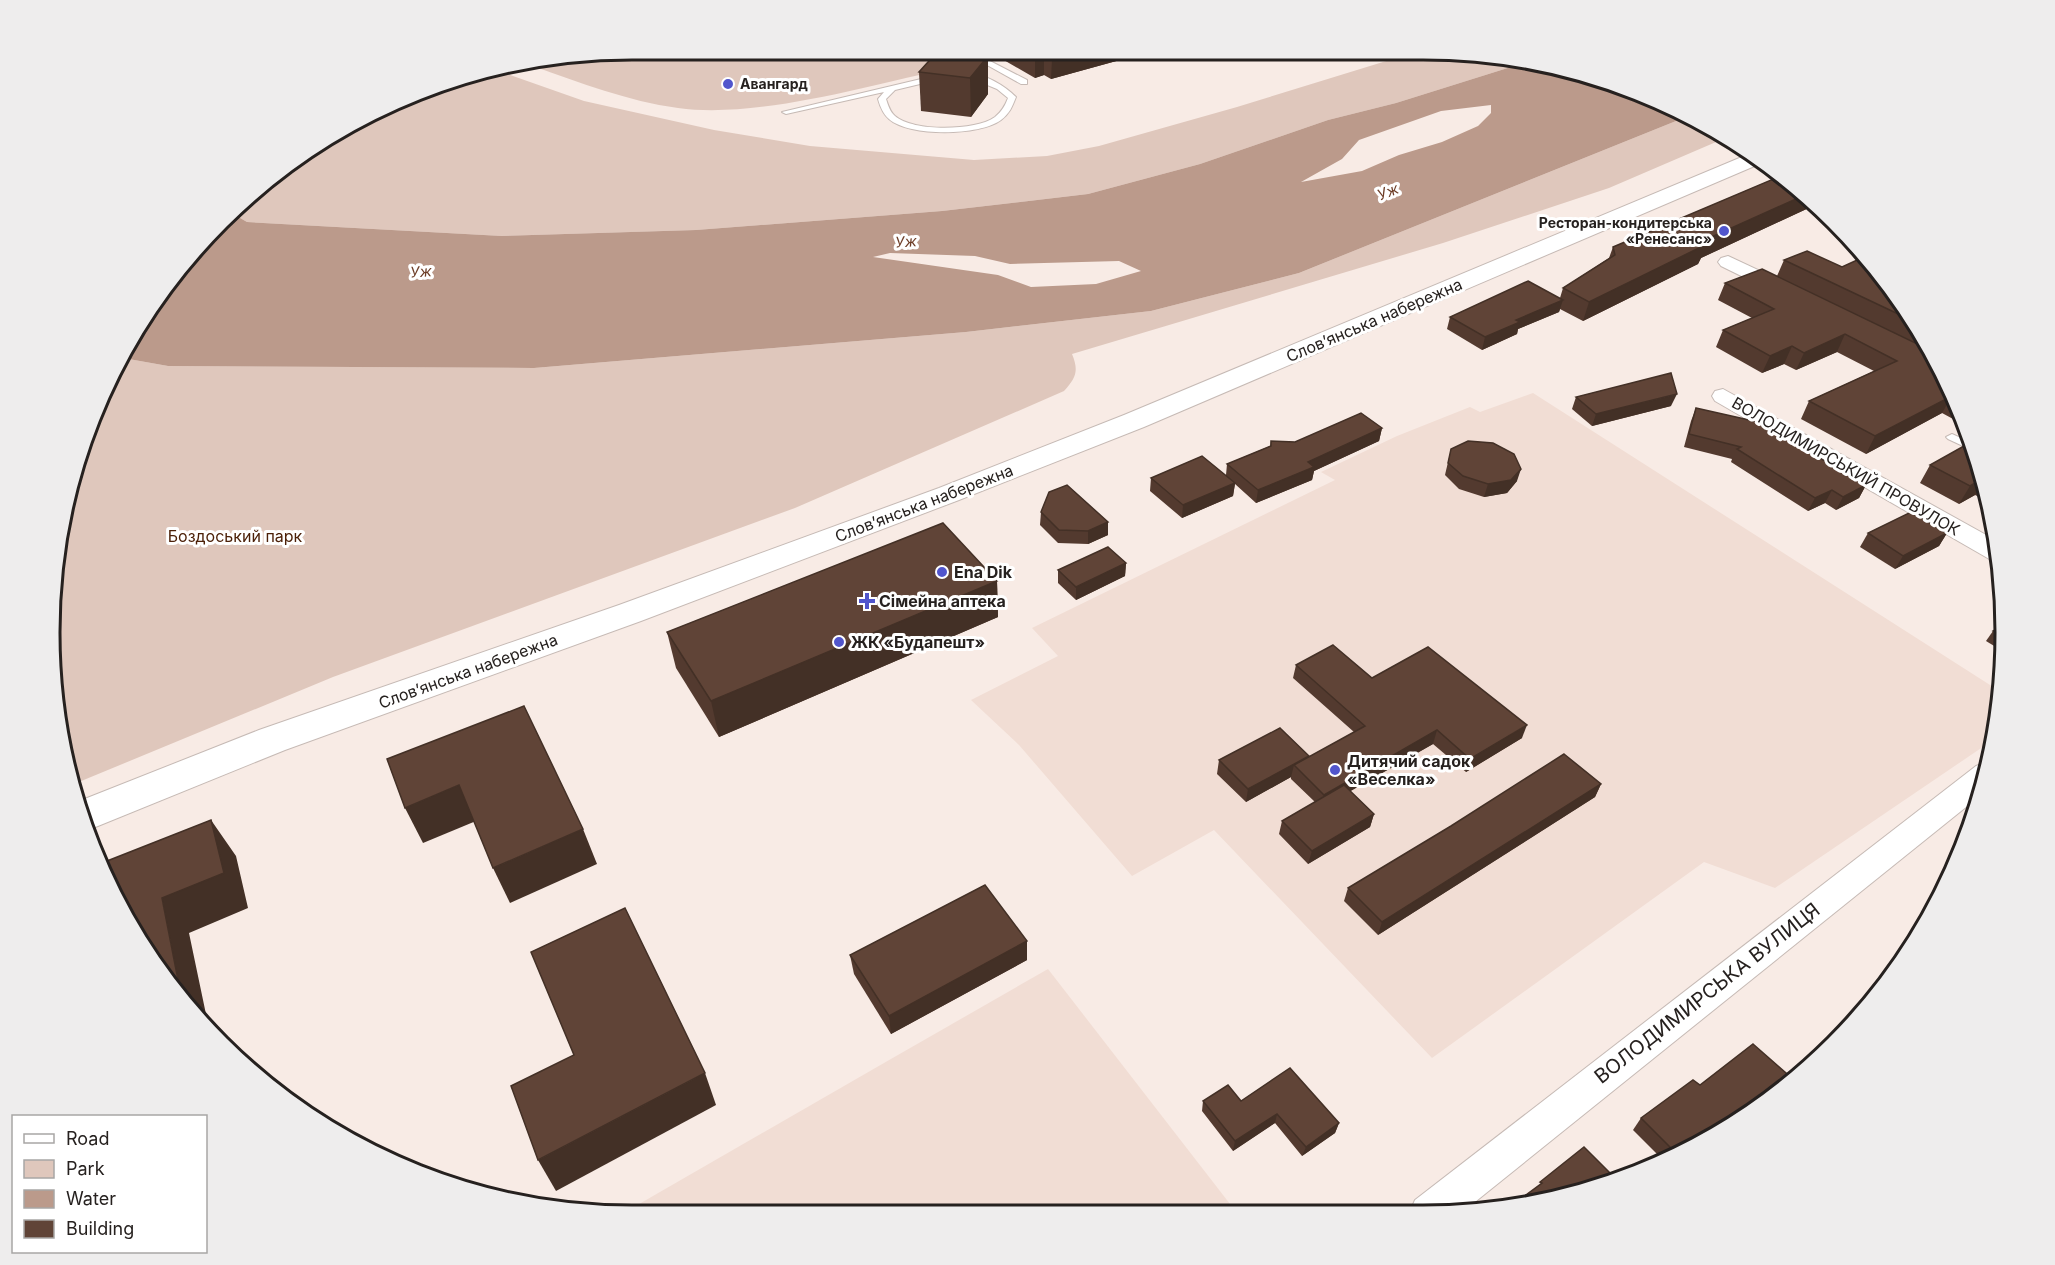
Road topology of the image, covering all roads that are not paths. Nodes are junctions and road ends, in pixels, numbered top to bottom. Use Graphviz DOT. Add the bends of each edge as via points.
graph roads {
  1 [pos="982,60"];
  2 [pos="967,62"];
  3 [pos="946,76"];
  4 [pos="1024,82"];
  5 [pos="892,88"];
  6 [pos="786,112"];
  7 [pos="1748,161"];
  8 [pos="1728,262"];
  9 [pos="1801,298"];
  10 [pos="1723,396"];
  11 [pos="1952,437"];
  12 [pos="1963,443"];
  13 [pos="1988,547"];
  14 [pos="1974,784"];
  15 [pos="89,813"];
  16 [pos="1441,1204"];
  1 -- 4 [label="lane"];
  2 -- 5 [label="lane" via="966,73 1000,87 1012,97 1006,113 993,121 973,128 943,129 896,121 884,110 882,99"];
  3 -- 5 [label="lane"];
  5 -- 6 [label="lane"];
  7 -- 15 [label="street, Словʼянська набережна" via="1134,422 618,617 272,740"];
  8 -- 9 [label="street"];
  10 -- 13 [label="street, ВОЛОДИМИРСЬКИЙ ПРОВУЛОК"];
  11 -- 12 [label="lane"];
  14 -- 16 [label="street, ВОЛОДИМИРСЬКА ВУЛИЦЯ"];
}
